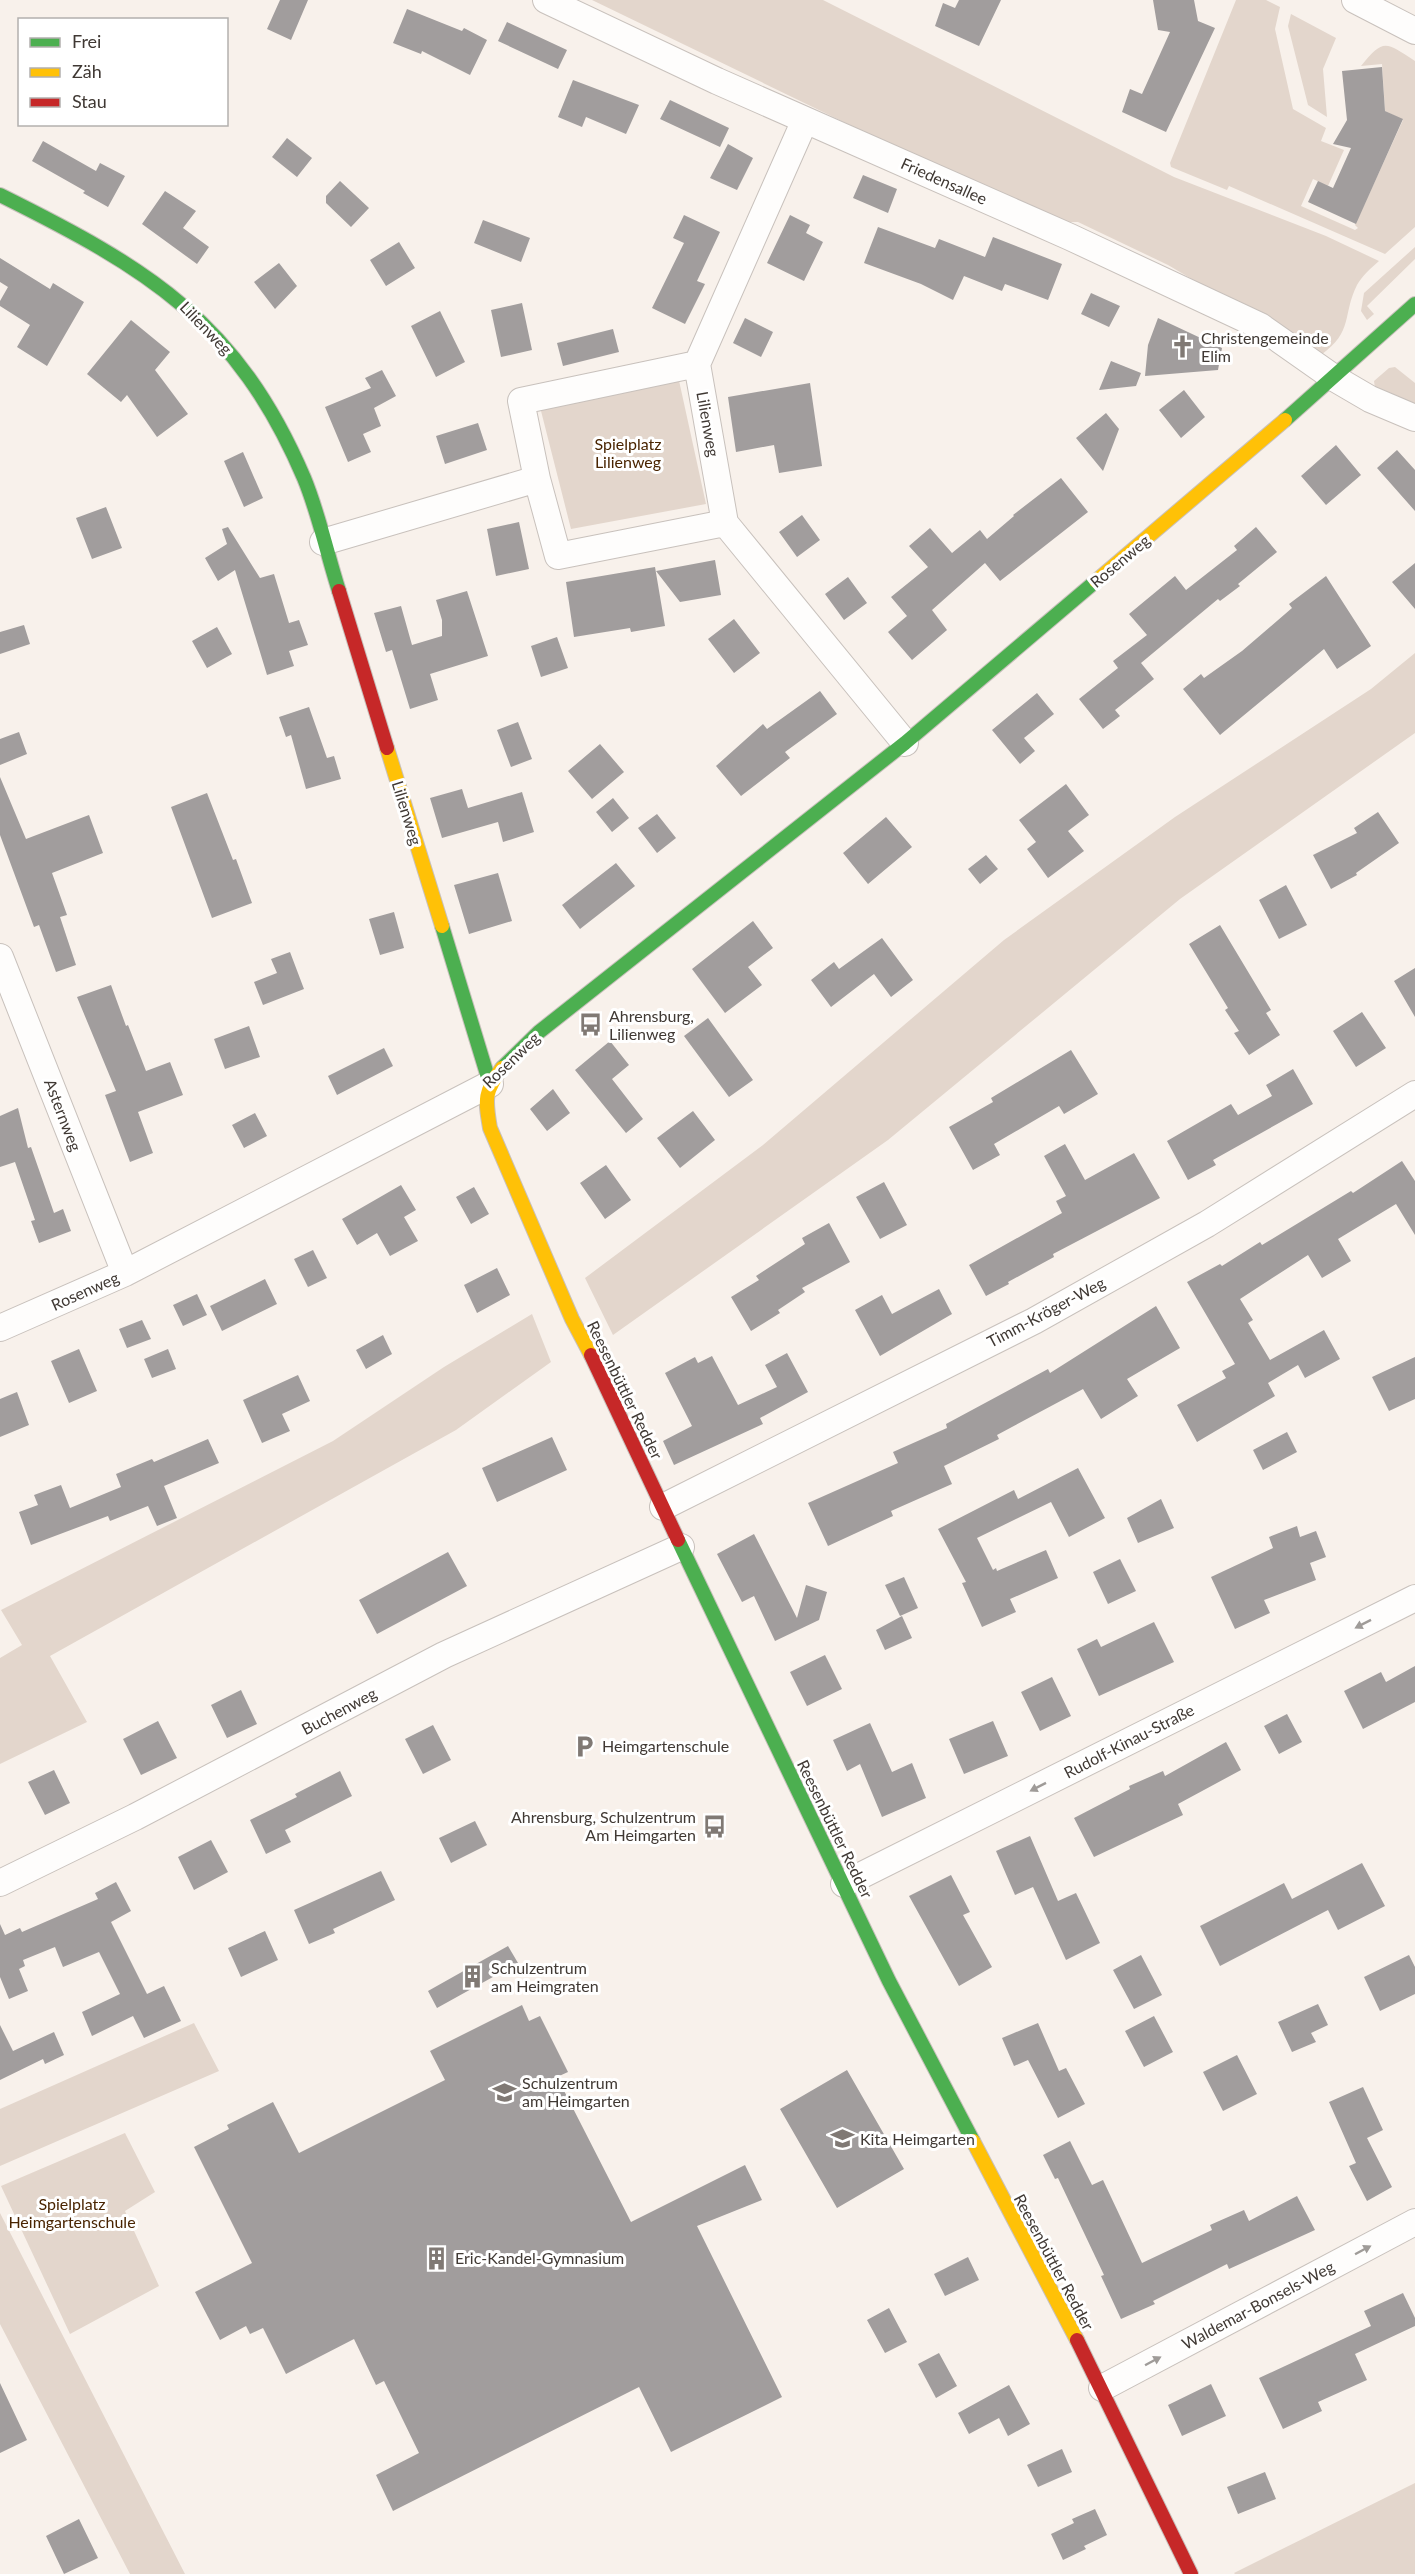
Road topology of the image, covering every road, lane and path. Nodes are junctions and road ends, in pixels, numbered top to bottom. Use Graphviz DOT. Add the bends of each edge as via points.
graph roads {
  1 [pos="546,0"];
  2 [pos="1355,0"];
  3 [pos="1415,31"];
  4 [pos="805,120"];
  5 [pos="0,195"];
  6 [pos="1415,304"];
  7 [pos="697,364"];
  8 [pos="1334,378"];
  9 [pos="1415,418"];
  10 [pos="537,479"];
  11 [pos="725,523"];
  12 [pos="323,542"];
  13 [pos="905,743"];
  14 [pos="0,957"];
  15 [pos="490,1084"];
  16 [pos="1415,1094"];
  17 [pos="125,1273"];
  18 [pos="0,1328"];
  19 [pos="663,1507"];
  20 [pos="681,1547"];
  21 [pos="1415,1598"];
  22 [pos="0,1883"];
  23 [pos="844,1884"];
  24 [pos="1415,2222"];
  25 [pos="1102,2388"];
  26 [pos="1191,2574"];
  1 -- 4 [label="street, Friedensallee"];
  2 -- 3 [label="street"];
  4 -- 7 [label="street"];
  4 -- 8 [label="street, Friedensallee" via="1260,326"];
  5 -- 12 [label="street, Lilienweg" via="136,267 213,333 251,377 273,412 305,481"];
  6 -- 8 [label="street, Rosenweg"];
  7 -- 10 [label="street" via="520,401"];
  7 -- 11 [label="street, Lilienweg"];
  8 -- 9 [label="street, Friedensallee"];
  8 -- 13 [label="street, Rosenweg"];
  10 -- 11 [label="street" via="558,556"];
  10 -- 12 [label="street"];
  11 -- 13 [label="street"];
  12 -- 15 [label="street, Lilienweg"];
  13 -- 15 [label="street, Rosenweg" via="539,1032 509,1059"];
  14 -- 17 [label="street, Asternweg"];
  15 -- 17 [label="street, Rosenweg"];
  15 -- 19 [label="street, Reesenbüttler Redder" via="486,1103 490,1128 572,1319"];
  16 -- 19 [label="street, Timm-Kröger-Weg" via="1207,1224 1034,1320"];
  17 -- 18 [label="street, Rosenweg"];
  19 -- 20 [label="street, Reesenbüttler Redder"];
  20 -- 22 [label="street, Buchenweg" via="444,1655"];
  20 -- 23 [label="street, Reesenbüttler Redder"];
  21 -- 23 [label="street, Rudolf-Kinau-Straße, one-way"];
  23 -- 25 [label="street, Reesenbüttler Redder" via="930,2061"];
  25 -- 24 [label="street, Waldemar-Bonsels-Weg, one-way"];
  25 -- 26 [label="street, Reesenbüttler Redder"];
}
